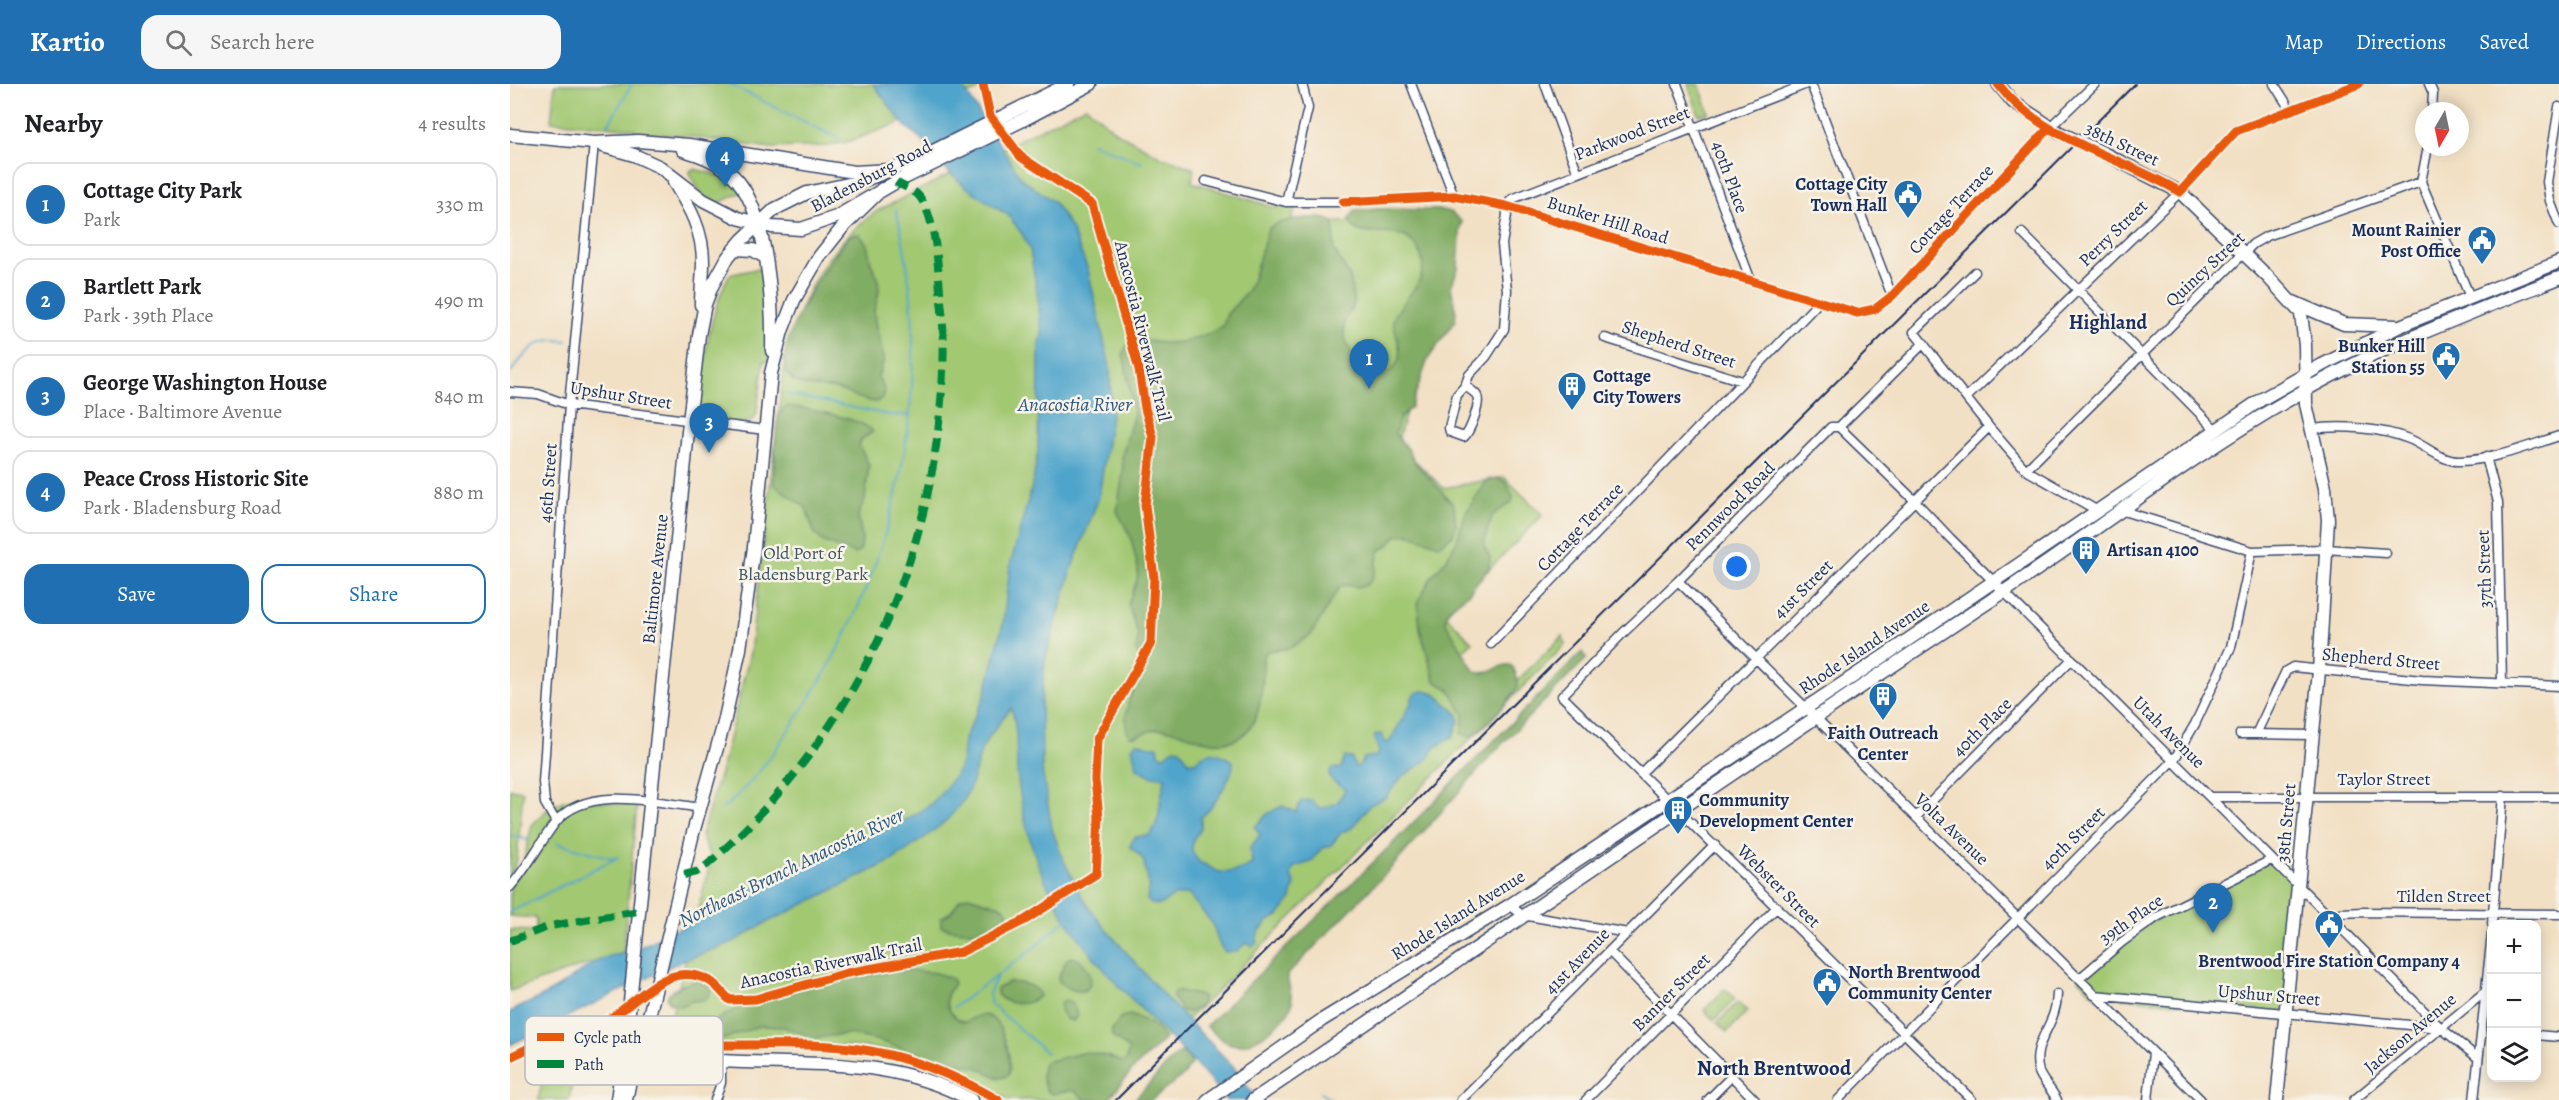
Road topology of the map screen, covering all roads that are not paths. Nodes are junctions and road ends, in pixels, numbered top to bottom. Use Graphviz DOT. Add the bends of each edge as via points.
graph roads {
  1 [pos="1068,84"];
  2 [pos="1091,84"];
  3 [pos="1302,84"];
  4 [pos="1411,84"];
  5 [pos="1545,84"];
  6 [pos="1677,84"];
  7 [pos="1809,84"];
  8 [pos="1998,84"];
  9 [pos="2095,84"];
  10 [pos="2274,84"];
  11 [pos="2359,84"];
  12 [pos="2559,107"];
  13 [pos="2290,109"];
  14 [pos="1002,124"];
  15 [pos="1693,127"];
  16 [pos="2054,130"];
  17 [pos="510,135"];
  18 [pos="594,143"];
  19 [pos="652,143"];
  20 [pos="2426,156"];
  21 [pos="910,168"];
  22 [pos="891,170"];
  23 [pos="1577,171"];
  24 [pos="669,173"];
  25 [pos="1206,181"];
  26 [pos="2421,182"];
  27 [pos="882,189"];
  28 [pos="2180,192"];
  29 [pos="1454,196"];
  30 [pos="1286,202"];
  31 [pos="1506,206"];
  32 [pos="759,224"];
  33 [pos="2559,224"];
  34 [pos="2022,233"];
  35 [pos="734,249"];
  36 [pos="2243,253"];
  37 [pos="765,257"];
  38 [pos="2559,262"];
  39 [pos="1975,272"];
  40 [pos="2559,278"];
  41 [pos="1751,281"];
  42 [pos="2078,289"];
  43 [pos="1892,296"];
  44 [pos="2470,297"];
  45 [pos="2293,302"];
  46 [pos="1818,303"];
  47 [pos="1857,313"];
  48 [pos="701,322"];
  49 [pos="2400,326"];
  50 [pos="1605,338"];
  51 [pos="1924,343"];
  52 [pos="2141,353"];
  53 [pos="771,374"];
  54 [pos="2306,374"];
  55 [pos="1742,381"];
  56 [pos="1465,386"];
  57 [pos="2305,391"];
  58 [pos="510,392"];
  59 [pos="1967,398"];
  60 [pos="570,405"];
  61 [pos="689,422"];
  62 [pos="1839,427"];
  63 [pos="1989,427"];
  64 [pos="2312,429"];
  65 [pos="765,430"];
  66 [pos="2216,430"];
  67 [pos="2559,436"];
  68 [pos="2486,457"];
  69 [pos="2026,470"];
  70 [pos="1914,500"];
  71 [pos="2120,510"];
  72 [pos="2098,511"];
  73 [pos="2325,549"];
  74 [pos="2252,551"];
  75 [pos="2386,553"];
  76 [pos="1678,581"];
  77 [pos="1994,581"];
  78 [pos="2005,592"];
  79 [pos="1491,644"];
  80 [pos="2072,659"];
  81 [pos="1755,660"];
  82 [pos="2319,671"];
  83 [pos="2502,682"];
  84 [pos="2559,686"];
  85 [pos="1562,696"];
  86 [pos="1811,712"];
  87 [pos="2240,734"];
  88 [pos="2256,734"];
  89 [pos="2313,735"];
  90 [pos="2174,760"];
  91 [pos="1641,773"];
  92 [pos="2306,796"];
  93 [pos="2503,796"];
  94 [pos="2210,797"];
  95 [pos="2559,797"];
  96 [pos="1666,801"];
  97 [pos="650,802"];
  98 [pos="700,808"];
  99 [pos="1678,810"];
  100 [pos="1916,817"];
  101 [pos="556,822"];
  102 [pos="1715,845"];
  103 [pos="2271,860"];
  104 [pos="2298,886"];
  105 [pos="510,887"];
  106 [pos="1510,905"];
  107 [pos="1777,907"];
  108 [pos="2493,912"];
  109 [pos="2559,914"];
  110 [pos="1522,915"];
  111 [pos="2018,916"];
  112 [pos="2330,916"];
  113 [pos="2492,920"];
  114 [pos="1628,933"];
  115 [pos="1610,952"];
  116 [pos="2488,974"];
  117 [pos="2079,980"];
  118 [pos="2486,991"];
  119 [pos="2057,994"];
  120 [pos="2094,995"];
  121 [pos="2285,1013"];
  122 [pos="1672,1015"];
  123 [pos="629,1016"];
  124 [pos="649,1016"];
  125 [pos="2441,1028"];
  126 [pos="2487,1030"];
  127 [pos="1903,1033"];
  128 [pos="2541,1035"];
  129 [pos="2559,1037"];
  130 [pos="2154,1053"];
  131 [pos="2478,1058"];
  132 [pos="723,1061"];
  133 [pos="1732,1076"];
  134 [pos="720,1085"];
  135 [pos="625,1090"];
  136 [pos="1256,1098"];
  137 [pos="617,1100"];
  138 [pos="715,1100"];
  139 [pos="971,1100"];
  140 [pos="1208,1100"];
  141 [pos="1461,1100"];
  142 [pos="1586,1100"];
  143 [pos="1708,1100"];
  144 [pos="1755,1100"];
  145 [pos="1839,1100"];
  146 [pos="1972,1100"];
  147 [pos="2057,1100"];
  148 [pos="2148,1100"];
  149 [pos="2201,1100"];
  150 [pos="2277,1100"];
  151 [pos="2354,1100"];
  152 [pos="2474,1100"];
  1 -- 14 [label="main road, Bladensburg Road"];
  2 -- 14 [label="main road, Bladensburg Road"];
  3 -- 30 [label="street" via="1308,108"];
  4 -- 29 [label="street"];
  5 -- 23 [label="street"];
  6 -- 15 [label="street, 40th Place"];
  7 -- 15 [label="street, Parkwood Street"];
  7 -- 43 [label="street"];
  8 -- 16 [label="main road, 38th Street" via="2013,102"];
  9 -- 16 [label="street, Cottage Terrace"];
  10 -- 13 [label="street"];
  11 -- 13 [label="street, Perry Street"];
  12 -- 33 [label="street" via="2547,182"];
  13 -- 28 [label="street, Perry Street" via="2236,131"];
  14 -- 21 [label="main road, Bladensburg Road"];
  15 -- 23 [label="street, Parkwood Street"];
  15 -- 41 [label="street, 40th Place"];
  16 -- 28 [label="main road, 38th Street, bridge"];
  16 -- 43 [label="street, Cottage Terrace"];
  17 -- 18 [label="main road"];
  18 -- 19 [label="main road, Bladensburg Road"];
  18 -- 24 [label="main road, Bladensburg Road" via="634,155"];
  18 -- 60 [label="street, 46th Street"];
  19 -- 22 [label="main road, Bladensburg Road" via="689,145 845,171"];
  19 -- 32 [label="main road" via="696,154 724,168 743,188"];
  20 -- 26 [label="street"];
  21 -- 22 [label="main road, Bladensburg Road"];
  21 -- 27 [label="main road, Bladensburg Road"];
  22 -- 32 [label="main road, Baltimore Avenue" via="798,196"];
  23 -- 31 [label="street, Parkwood Street" via="1512,199"];
  24 -- 32 [label="main road, Bladensburg Road" via="713,206"];
  24 -- 48 [label="main road" via="693,213 701,237"];
  25 -- 30 [label="street, Bunker Hill Road"];
  26 -- 36 [label="street, Quincy Street" via="2267,236"];
  26 -- 44 [label="street"];
  27 -- 32 [label="main road, Bladensburg Road" via="836,217 809,228 787,230"];
  27 -- 53 [label="main road" via="834,237 812,267 790,311"];
  28 -- 36 [label="main road, 38th Street"];
  28 -- 42 [label="street, Perry Street"];
  29 -- 30 [label="street, Bunker Hill Road"];
  29 -- 31 [label="street, Bunker Hill Road"];
  31 -- 41 [label="street, Bunker Hill Road"];
  31 -- 56 [label="street" via="1502,244 1507,290 1504,329"];
  32 -- 35 [label="main road, Baltimore Avenue"];
  32 -- 37 [label="main road"];
  34 -- 42 [label="street"];
  35 -- 37 [label="main road" via="753,250"];
  35 -- 48 [label="main road, Baltimore Avenue" via="712,286"];
  36 -- 45 [label="main road, 38th Street"];
  36 -- 52 [label="street, Quincy Street"];
  37 -- 53 [label="main road" via="772,314"];
  38 -- 44 [label="main road, Rhode Island Avenue"];
  39 -- 51 [label="street" via="1914,332"];
  40 -- 57 [label="main road, Rhode Island Avenue" via="2368,358"];
  41 -- 46 [label="street, Bunker Hill Road"];
  42 -- 52 [label="street"];
  42 -- 59 [label="street, Perry Street"];
  43 -- 47 [label="street, Cottage Terrace" via="1875,309"];
  44 -- 49 [label="main road, Rhode Island Avenue"];
  45 -- 49 [label="main road" via="2344,324"];
  45 -- 54 [label="main road, 38th Street" via="2310,328 2311,359"];
  46 -- 47 [label="street, Bunker Hill Road"];
  46 -- 55 [label="street, Cottage Terrace"];
  48 -- 61 [label="main road, Baltimore Avenue"];
  49 -- 54 [label="main road, Rhode Island Avenue"];
  50 -- 55 [label="street, Shepherd Street"];
  51 -- 59 [label="street"];
  51 -- 62 [label="street, Pennwood Road"];
  52 -- 66 [label="street"];
  52 -- 69 [label="street, Quincy Street"];
  53 -- 65 [label="main road"];
  54 -- 57 [label="main road, 38th Street"];
  54 -- 66 [label="main road, Rhode Island Avenue"];
  55 -- 79 [label="street, Cottage Terrace"];
  56 -- 56 [label="street" via="1457,395 1449,428 1464,437 1469,433 1478,401 1477,395"];
  57 -- 64 [label="main road, 38th Street"];
  57 -- 71 [label="main road, Rhode Island Avenue"];
  58 -- 60 [label="street, Upshur Street" via="538,394"];
  59 -- 63 [label="street"];
  60 -- 61 [label="street, Upshur Street"];
  60 -- 101 [label="street, 46th Street" via="543,782 545,803"];
  61 -- 65 [label="street, Upshur Street"];
  61 -- 97 [label="main road, Baltimore Avenue"];
  62 -- 70 [label="street, Utah Avenue"];
  62 -- 76 [label="street, Pennwood Road" via="1831,427"];
  63 -- 69 [label="street"];
  63 -- 70 [label="street, 41st Street"];
  64 -- 68 [label="street" via="2395,435 2458,462"];
  64 -- 73 [label="main road, 38th Street" via="2325,488"];
  65 -- 98 [label="main road" via="740,649"];
  66 -- 72 [label="main road, Rhode Island Avenue"];
  67 -- 68 [label="street"];
  68 -- 83 [label="street, 37th Street" via="2498,502"];
  69 -- 72 [label="street"];
  70 -- 77 [label="street, Utah Avenue"];
  70 -- 81 [label="street, 41st Street"];
  71 -- 74 [label="street"];
  71 -- 78 [label="main road, Rhode Island Avenue"];
  72 -- 77 [label="main road, Rhode Island Avenue"];
  73 -- 74 [label="street"];
  73 -- 75 [label="street"];
  73 -- 82 [label="main road, 38th Street"];
  74 -- 90 [label="street, 40th Street" via="2231,647"];
  76 -- 81 [label="street, Volta Avenue"];
  76 -- 85 [label="street, Pennwood Road"];
  77 -- 78 [label="street, Utah Avenue"];
  77 -- 86 [label="main road, Rhode Island Avenue"];
  78 -- 80 [label="street, Utah Avenue"];
  78 -- 86 [label="main road, Rhode Island Avenue"];
  80 -- 90 [label="street, Utah Avenue"];
  80 -- 100 [label="street, 40th Place"];
  81 -- 86 [label="street, Volta Avenue"];
  81 -- 91 [label="street, 41st Street"];
  82 -- 83 [label="street, Shepherd Street"];
  82 -- 88 [label="street, Shepherd Street" via="2286,671"];
  82 -- 89 [label="main road, 38th Street"];
  83 -- 84 [label="street, Shepherd Street"];
  85 -- 91 [label="street, Webster Street"];
  86 -- 96 [label="main road, Rhode Island Avenue"];
  86 -- 99 [label="main road, Rhode Island Avenue"];
  86 -- 100 [label="street, Volta Avenue"];
  87 -- 88 [label="street"];
  88 -- 89 [label="street"];
  89 -- 92 [label="main road, 38th Street"];
  90 -- 94 [label="street, Utah Avenue"];
  90 -- 111 [label="street, 40th Street"];
  91 -- 96 [label="street, Webster Street"];
  92 -- 93 [label="street, Taylor Street"];
  92 -- 94 [label="street, Taylor Street"];
  92 -- 104 [label="main road, 38th Street"];
  93 -- 95 [label="street, Taylor Street"];
  93 -- 108 [label="street"];
  94 -- 103 [label="street, Utah Avenue"];
  96 -- 99 [label="street, Webster Street"];
  96 -- 106 [label="main road, Rhode Island Avenue"];
  97 -- 98 [label="street"];
  97 -- 101 [label="street" via="594,800 570,810"];
  97 -- 123 [label="main road, Baltimore Avenue"];
  98 -- 124 [label="main road"];
  99 -- 102 [label="street, Webster Street"];
  99 -- 110 [label="main road, Rhode Island Avenue"];
  100 -- 111 [label="street, Volta Avenue"];
  101 -- 105 [label="street"];
  102 -- 107 [label="street, Webster Street"];
  102 -- 114 [label="street, 41st Avenue"];
  103 -- 104 [label="street, Utah Avenue"];
  103 -- 117 [label="street, 39th Place" via="2157,916"];
  104 -- 112 [label="street, Utah Avenue"];
  104 -- 121 [label="main road, 38th Street"];
  106 -- 110 [label="street"];
  106 -- 140 [label="main road, Rhode Island Avenue" via="1322,1020"];
  107 -- 122 [label="street, Banner Street"];
  107 -- 127 [label="street, Webster Street"];
  108 -- 109 [label="street, Tilden Street"];
  108 -- 112 [label="street, Tilden Street" via="2364,912"];
  108 -- 113 [label="street"];
  110 -- 114 [label="street"];
  110 -- 136 [label="main road, Rhode Island Avenue"];
  111 -- 117 [label="street, Volta Avenue"];
  111 -- 127 [label="street, 40th Street"];
  112 -- 125 [label="street, Utah Avenue"];
  114 -- 115 [label="street, 41st Avenue"];
  115 -- 122 [label="street"];
  115 -- 141 [label="street, 41st Avenue"];
  116 -- 118 [label="street"];
  117 -- 120 [label="street, Volta Avenue"];
  118 -- 125 [label="street, Jackson Avenue"];
  118 -- 126 [label="street"];
  119 -- 147 [label="street" via="2055,1014 2037,1050 2039,1073"];
  120 -- 121 [label="street, Upshur Street"];
  120 -- 130 [label="street, Volta Avenue"];
  121 -- 125 [label="street, Upshur Street"];
  121 -- 150 [label="main road, 38th Street"];
  122 -- 133 [label="street"];
  122 -- 142 [label="street, Banner Street"];
  125 -- 131 [label="street, Utah Avenue"];
  125 -- 151 [label="street, Jackson Avenue"];
  126 -- 131 [label="street"];
  127 -- 145 [label="street, 40th Street"];
  127 -- 146 [label="street, Webster Street"];
  128 -- 129 [label="street"];
  130 -- 148 [label="street"];
  130 -- 149 [label="street, Volta Avenue"];
  131 -- 152 [label="street"];
  132 -- 139 [label="main road" via="872,1067 915,1076"];
  133 -- 143 [label="street"];
  133 -- 144 [label="street"];
  134 -- 138 [label="street"];
  135 -- 137 [label="main road, Baltimore Avenue"];
}
